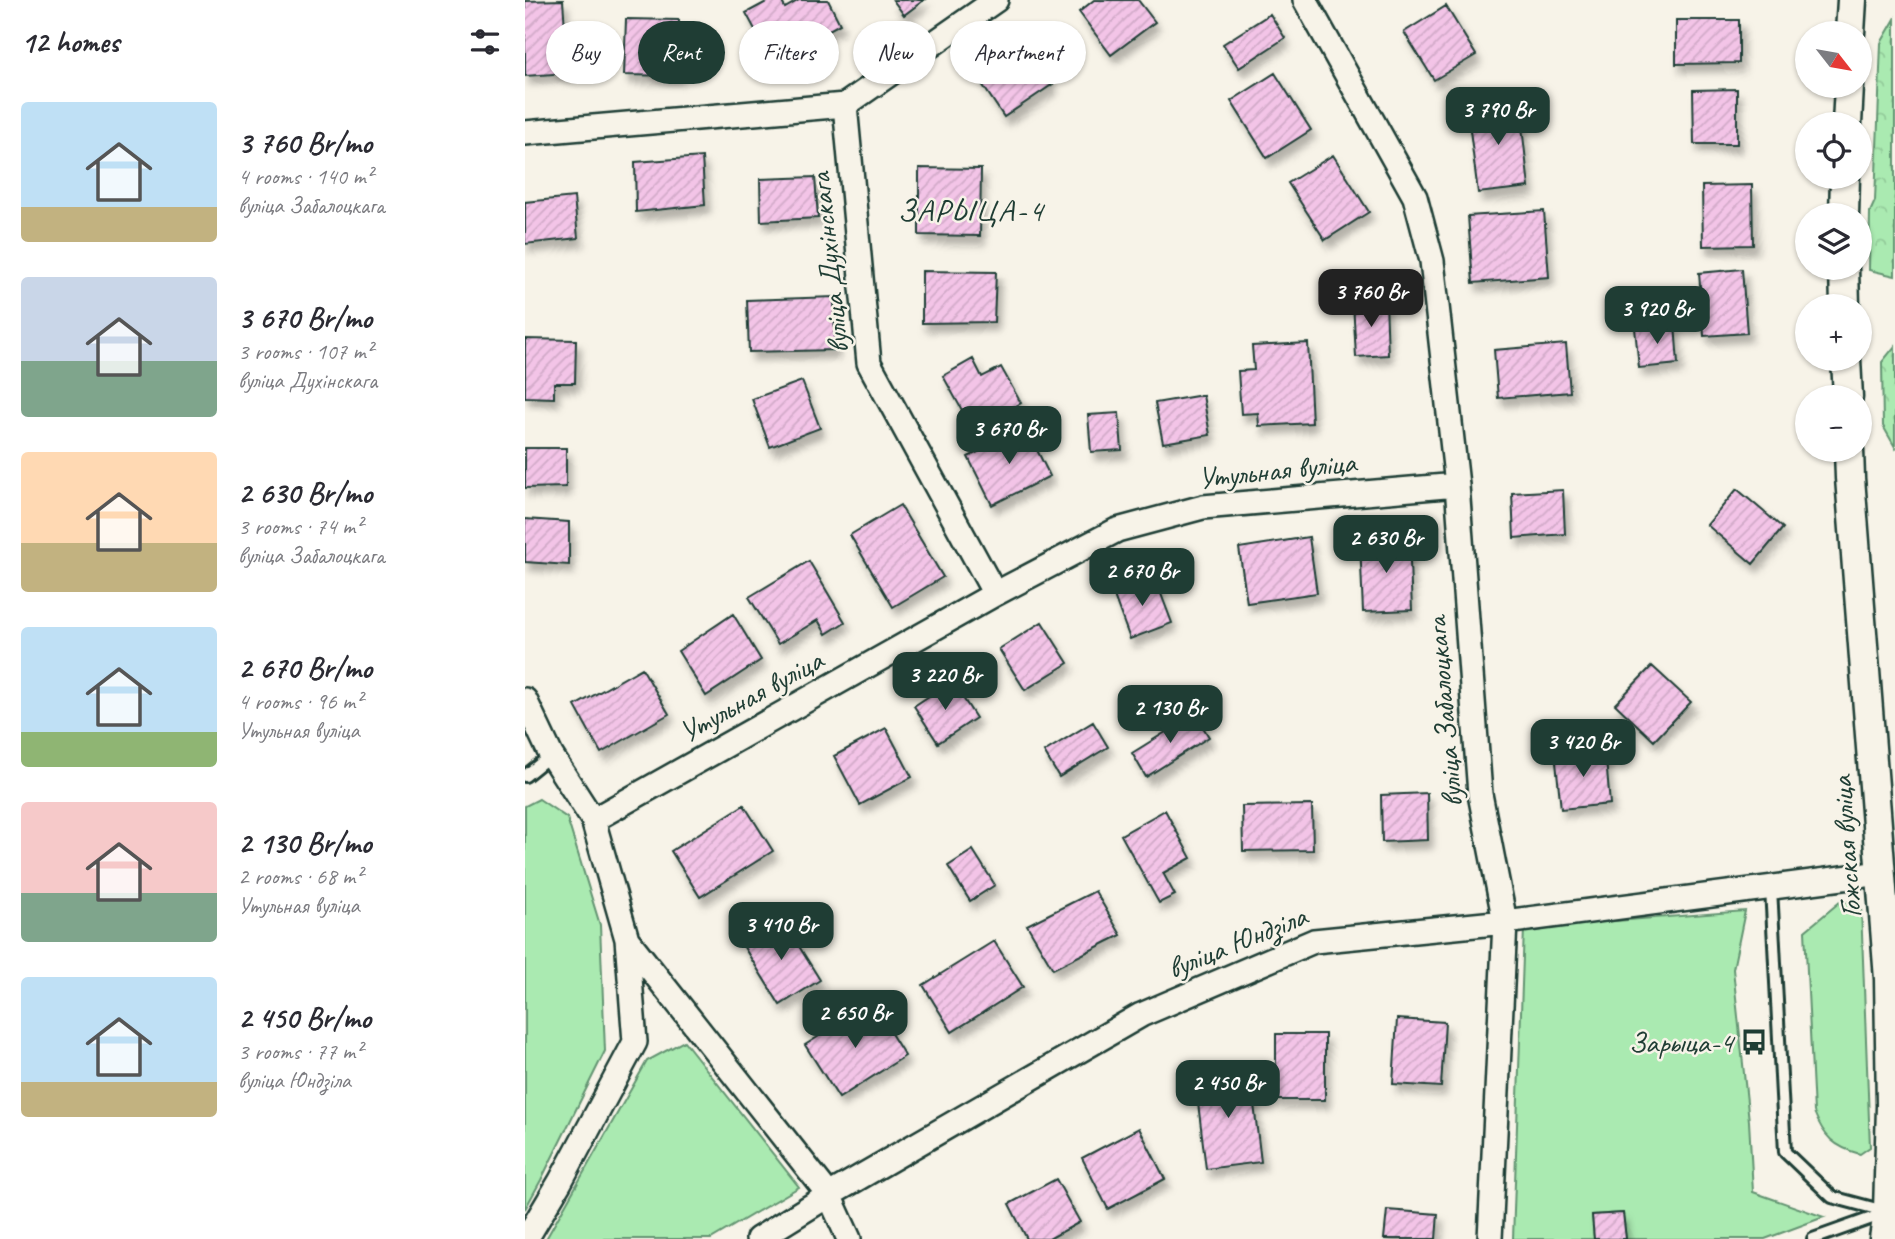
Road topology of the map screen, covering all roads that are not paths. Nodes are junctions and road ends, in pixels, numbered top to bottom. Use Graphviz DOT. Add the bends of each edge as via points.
graph roads {
  1 [pos="996,0"];
  2 [pos="1305,0"];
  3 [pos="1851,0"];
  4 [pos="1850,21"];
  5 [pos="845,105"];
  6 [pos="525,133"];
  7 [pos="1849,462"];
  8 [pos="1457,485"];
  9 [pos="995,594"];
  10 [pos="525,700"];
  11 [pos="551,755"];
  12 [pos="525,776"];
  13 [pos="593,820"];
  14 [pos="1881,873"];
  15 [pos="1771,888"];
  16 [pos="1504,922"];
  17 [pos="627,939"];
  18 [pos="829,1195"];
  19 [pos="1889,1221"];
  20 [pos="526,1239"];
  21 [pos="758,1239"];
  22 [pos="849,1239"];
  23 [pos="1490,1239"];
  24 [pos="1813,1239"];
  1 -- 5 [label="street"];
  2 -- 8 [label="street, вуліца Забалоцкага" via="1415,197 1432,261"];
  3 -- 4 [label="street"];
  5 -- 6 [label="street"];
  5 -- 9 [label="street, вуліца Духінскага" via="869,363"];
  7 -- 14 [label="street, Гожская вуліца"];
  8 -- 9 [label="street, Утульная вуліца" via="1203,507 1117,530"];
  8 -- 16 [label="street, вуліца Забалоцкага" via="1481,794"];
  9 -- 13 [label="street, Утульная вуліца"];
  10 -- 11 [label="street"];
  11 -- 12 [label="lane"];
  11 -- 13 [label="street"];
  13 -- 17 [label="street"];
  14 -- 15 [label="street, вуліца Юндзіла"];
  14 -- 19 [label="street, Гожская вуліца" via="1889,1004"];
  15 -- 16 [label="street, вуліца Юндзіла"];
  15 -- 19 [label="lane" via="1785,1152 1832,1197"];
  16 -- 18 [label="street, вуліца Юндзіла" via="1314,941 1141,1015"];
  16 -- 23 [label="street, вуліца Забалоцкага"];
  17 -- 18 [label="street"];
  17 -- 20 [label="street" via="635,1042"];
  18 -- 21 [label="street, вуліца Юндзіла"];
  18 -- 22 [label="street"];
  19 -- 24 [label="lane"];
}
